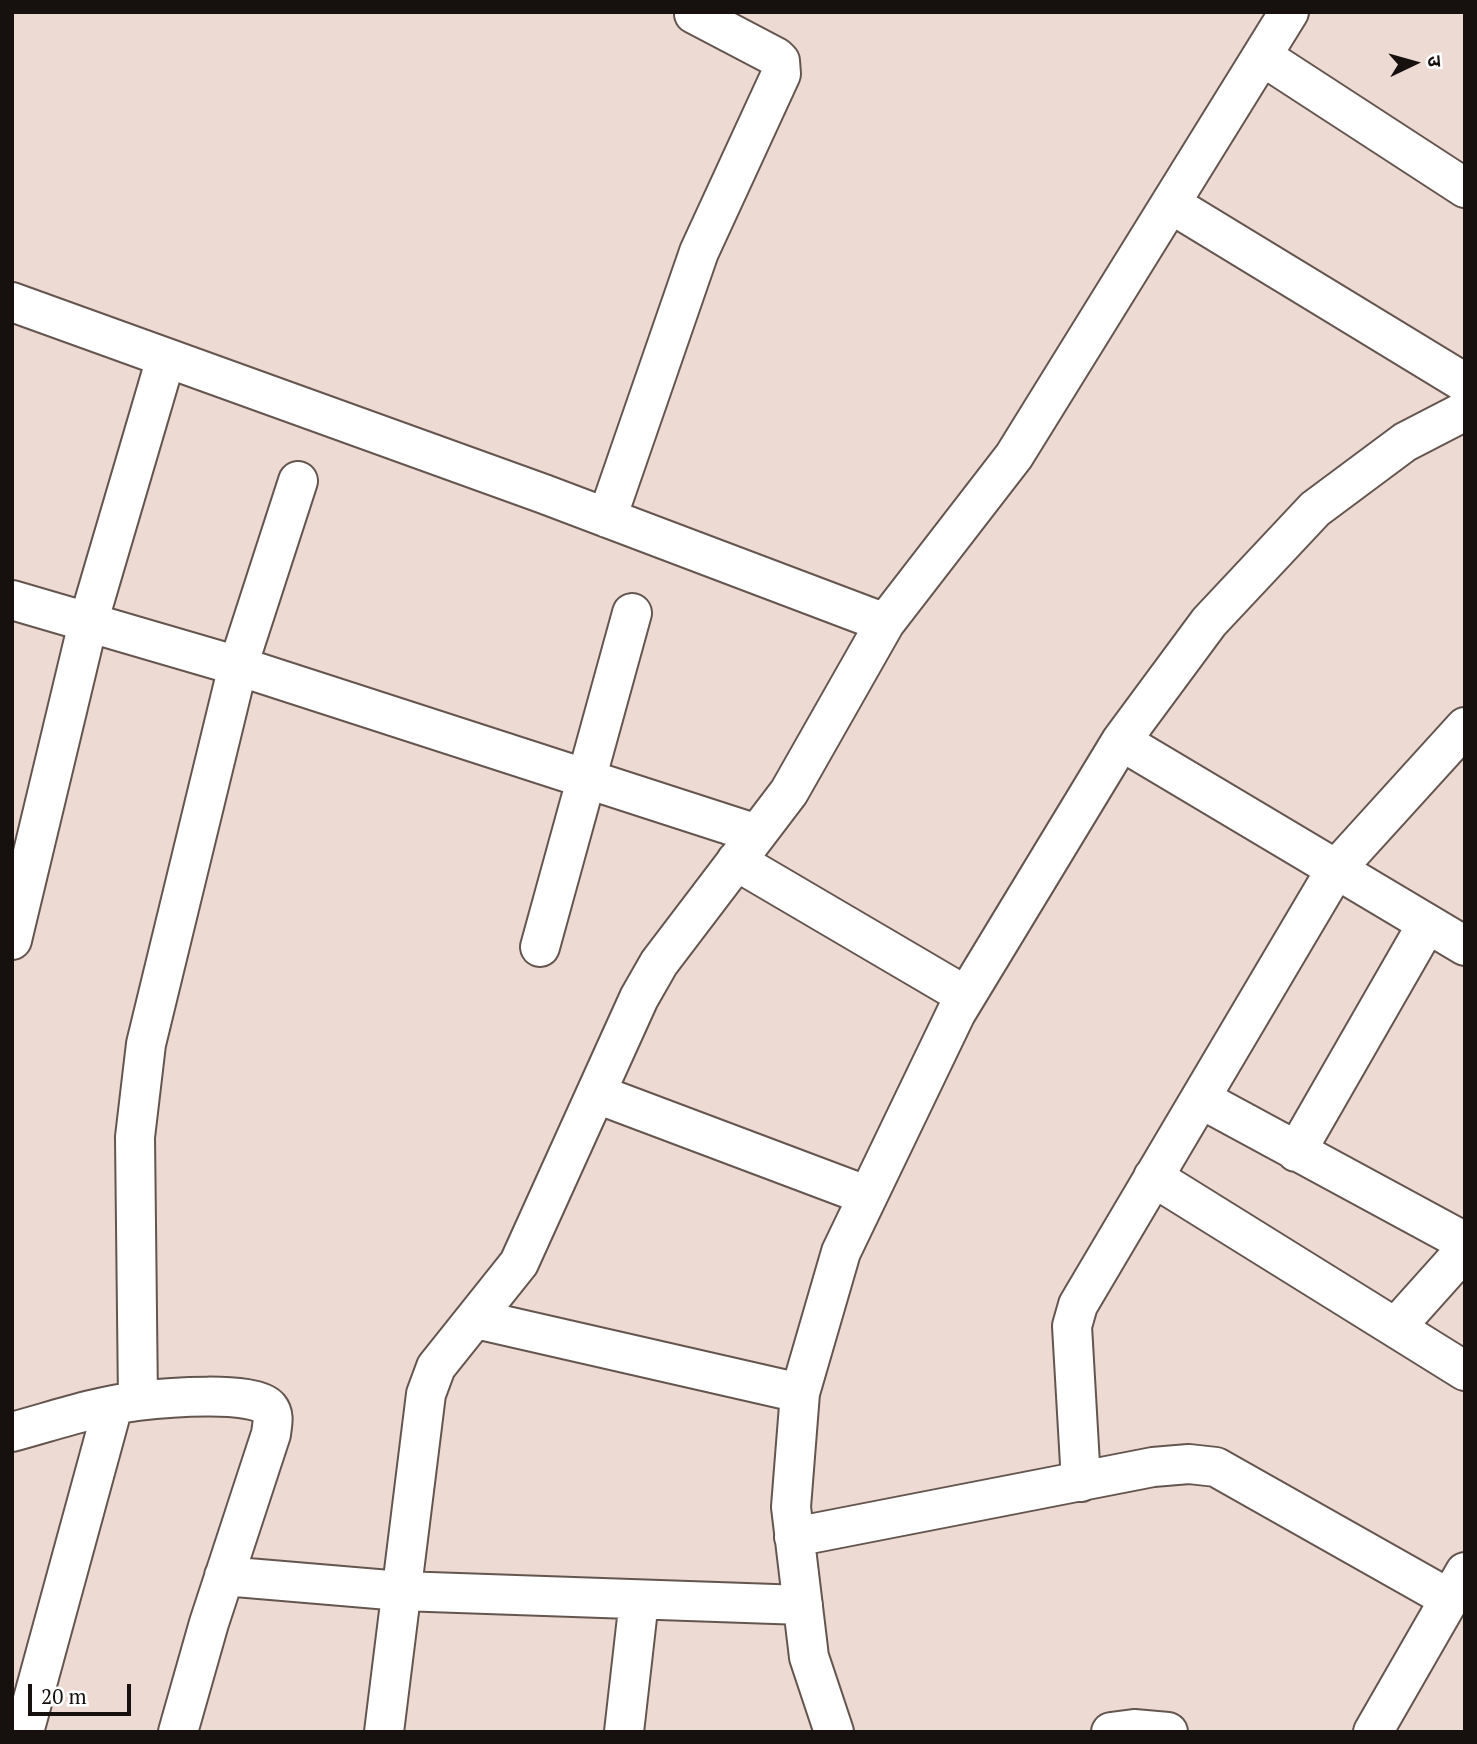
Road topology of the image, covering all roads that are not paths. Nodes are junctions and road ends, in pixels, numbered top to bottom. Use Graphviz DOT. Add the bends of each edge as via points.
graph roads {
  1 [pos="1289,12"];
  2 [pos="694,14"];
  3 [pos="1262,56"];
  4 [pos="1465,188"];
  5 [pos="1171,204"];
  6 [pos="12,302"];
  7 [pos="166,358"];
  8 [pos="1465,383"];
  9 [pos="1465,411"];
  10 [pos="298,481"];
  11 [pos="607,518"];
  12 [pos="12,600"];
  13 [pos="632,613"];
  14 [pos="88,623"];
  15 [pos="885,623"];
  16 [pos="238,666"];
  17 [pos="1465,727"];
  18 [pos="1121,741"];
  19 [pos="588,777"];
  20 [pos="747,848"];
  21 [pos="1336,869"];
  22 [pos="1427,924"];
  23 [pos="12,940"];
  24 [pos="1465,946"];
  25 [pos="540,947"];
  26 [pos="966,996"];
  27 [pos="597,1094"];
  28 [pos="1201,1099"];
  29 [pos="1296,1152"];
  30 [pos="1153,1177"];
  31 [pos="868,1196"];
  32 [pos="1465,1242"];
  33 [pos="1465,1250"];
  34 [pos="476,1319"];
  35 [pos="1396,1327"];
  36 [pos="1465,1371"];
  37 [pos="800,1393"];
  38 [pos="125,1403"];
  39 [pos="12,1432"];
  40 [pos="1081,1482"];
  41 [pos="794,1537"];
  42 [pos="224,1576"];
  43 [pos="1456,1585"];
  44 [pos="401,1591"];
  45 [pos="639,1600"];
  46 [pos="803,1605"];
  47 [pos="23,1732"];
  48 [pos="178,1732"];
  49 [pos="384,1732"];
  50 [pos="624,1732"];
  51 [pos="834,1732"];
  52 [pos="1111,1732"];
  53 [pos="1168,1732"];
  54 [pos="1373,1732"];
  1 -- 3 [label="street"];
  2 -- 11 [label="street" via="776,57 781,74 699,253"];
  3 -- 4 [label="street"];
  3 -- 5 [label="street"];
  5 -- 8 [label="street"];
  5 -- 15 [label="street" via="1014,456"];
  6 -- 7 [label="street"];
  7 -- 11 [label="street"];
  7 -- 14 [label="street"];
  9 -- 18 [label="street" via="1405,442 1315,509 1209,622"];
  10 -- 16 [label="street"];
  11 -- 15 [label="street"];
  12 -- 14 [label="street"];
  13 -- 19 [label="street"];
  14 -- 16 [label="street"];
  14 -- 23 [label="street"];
  15 -- 20 [label="street" via="789,792"];
  16 -- 19 [label="street"];
  16 -- 38 [label="street" via="139,1083"];
  17 -- 21 [label="street"];
  18 -- 21 [label="street"];
  18 -- 26 [label="street"];
  19 -- 20 [label="street"];
  19 -- 25 [label="street"];
  20 -- 26 [label="street"];
  20 -- 27 [label="street" via="659,963"];
  21 -- 22 [label="street"];
  21 -- 28 [label="street"];
  22 -- 24 [label="street"];
  22 -- 29 [label="street"];
  26 -- 31 [label="street"];
  27 -- 31 [label="street"];
  27 -- 34 [label="street" via="519,1263"];
  28 -- 29 [label="street"];
  28 -- 30 [label="street"];
  29 -- 32 [label="street"];
  30 -- 35 [label="street"];
  30 -- 40 [label="street" via="1073,1315"];
  31 -- 37 [label="street" via="841,1252"];
  33 -- 35 [label="street"];
  34 -- 37 [label="street"];
  34 -- 44 [label="street" via="436,1367 428,1384"];
  35 -- 36 [label="street"];
  37 -- 41 [label="street" via="791,1507"];
  38 -- 39 [label="street"];
  38 -- 42 [label="street" via="232,1397 259,1400 270,1409 271,1434"];
  38 -- 47 [label="street"];
  40 -- 41 [label="street"];
  40 -- 43 [label="street" via="1153,1467 1216,1467"];
  41 -- 46 [label="street"];
  42 -- 44 [label="street"];
  42 -- 48 [label="street"];
  43 -- 54 [label="street"];
  44 -- 45 [label="street"];
  44 -- 49 [label="street"];
  45 -- 46 [label="street"];
  45 -- 50 [label="street"];
  46 -- 51 [label="street" via="809,1657"];
  52 -- 53 [label="street"];
}
